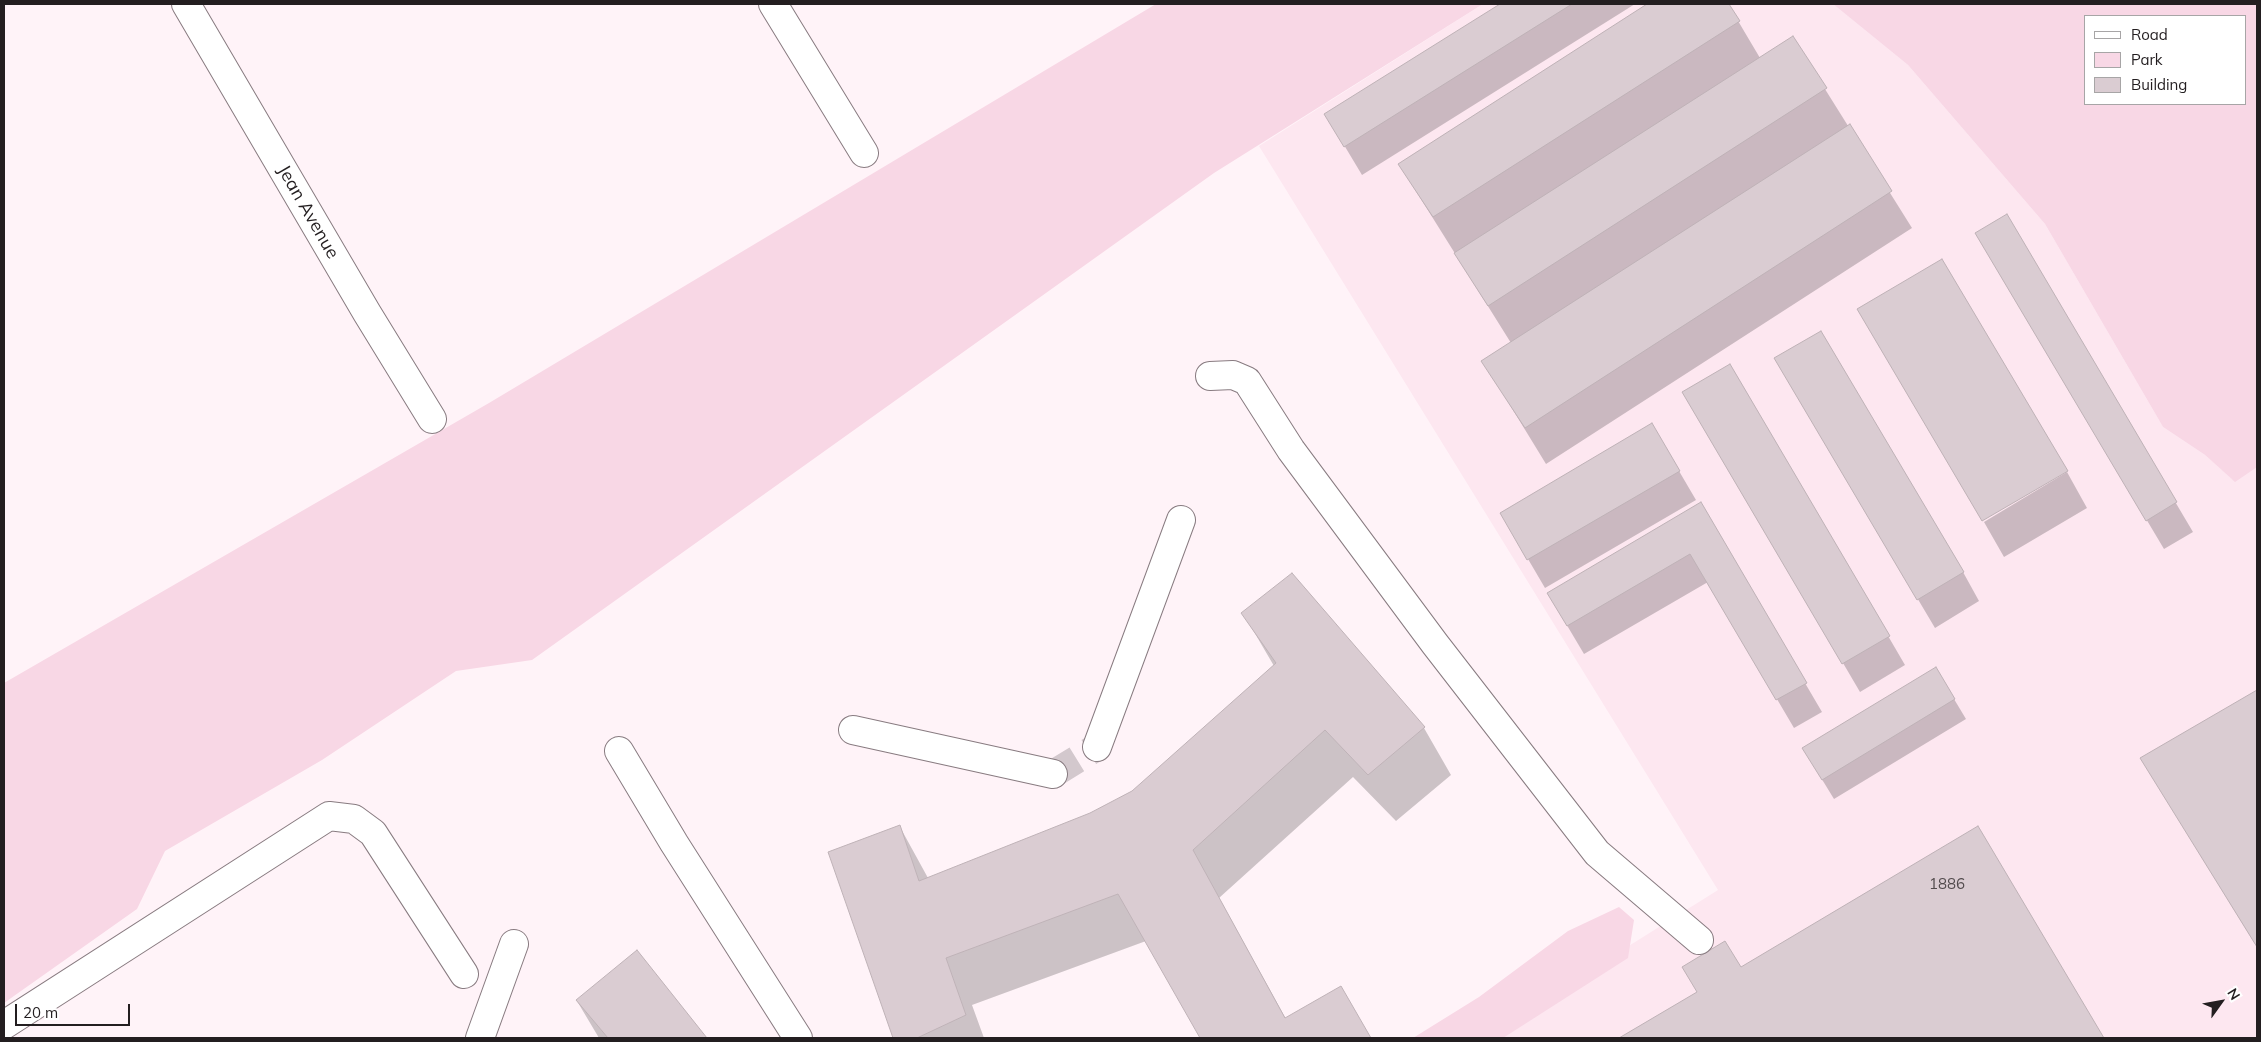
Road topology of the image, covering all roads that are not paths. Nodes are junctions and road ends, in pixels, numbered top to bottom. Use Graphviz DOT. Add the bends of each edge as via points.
graph roads {
  1 [pos="186,4"];
  2 [pos="773,4"];
  3 [pos="864,153"];
  4 [pos="1210,376"];
  5 [pos="432,419"];
  6 [pos="1181,520"];
  7 [pos="853,730"];
  8 [pos="1097,747"];
  9 [pos="618,751"];
  10 [pos="1053,774"];
  11 [pos="1699,940"];
  12 [pos="514,944"];
  13 [pos="464,974"];
  14 [pos="4,1025"];
  15 [pos="480,1038"];
  16 [pos="798,1038"];
  1 -- 5 [label="street, Jean Avenue"];
  2 -- 3 [label="street"];
  4 -- 11 [label="street" via="1233,375 1247,381 1291,450 1597,853"];
  6 -- 8 [label="street"];
  7 -- 10 [label="street"];
  9 -- 16 [label="street"];
  12 -- 15 [label="street"];
  13 -- 14 [label="street" via="373,833 354,818 329,816"];
}
